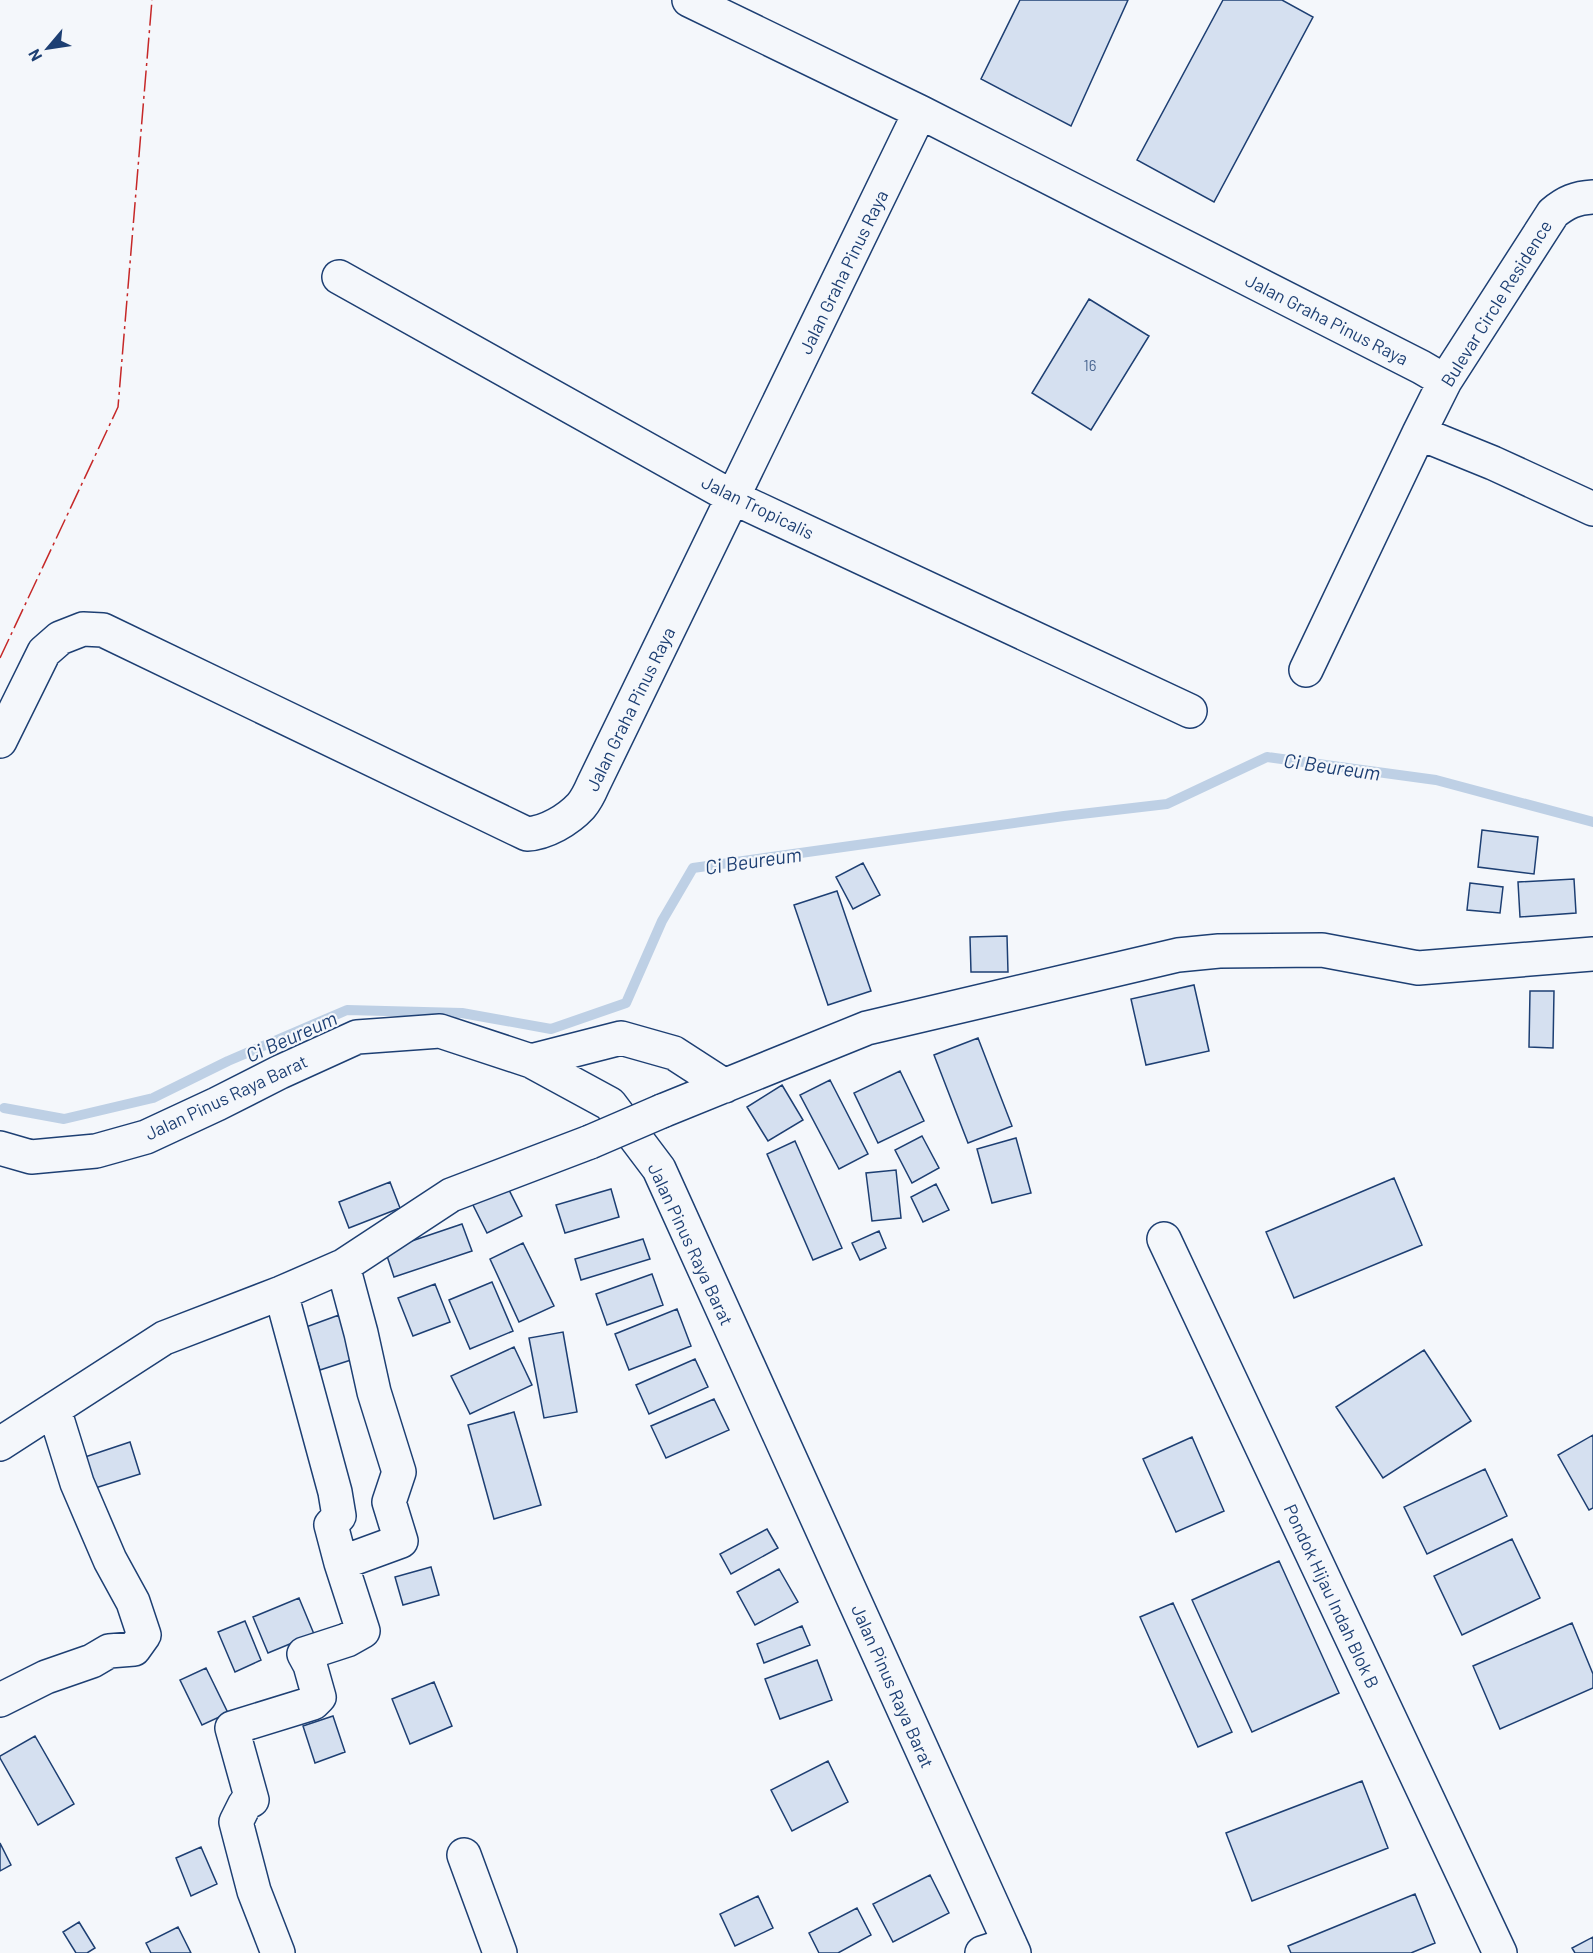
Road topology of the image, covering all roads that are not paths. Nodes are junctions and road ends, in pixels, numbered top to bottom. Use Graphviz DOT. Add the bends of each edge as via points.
graph roads {
  1 [pos="689,0"];
  2 [pos="920,112"];
  3 [pos="1593,197"];
  4 [pos="339,277"];
  5 [pos="1445,381"];
  6 [pos="1419,433"];
  7 [pos="734,498"];
  8 [pos="1593,509"];
  9 [pos="1306,670"];
  10 [pos="1190,711"];
  11 [pos="0,741"];
  12 [pos="1593,954"];
  13 [pos="531,1061"];
  14 [pos="725,1086"];
  15 [pos="0,1148"];
  16 [pos="1164,1239"];
  17 [pos="343,1266"];
  18 [pos="281,1293"];
  19 [pos="54,1409"];
  20 [pos="0,1444"];
  21 [pos="341,1563"];
  22 [pos="0,1700"];
  23 [pos="464,1855"];
  24 [pos="1002,1950"];
  25 [pos="278,1953"];
  26 [pos="500,1953"];
  27 [pos="1500,1953"];
  1 -- 2 [label="street, Jalan Graha Pinus Raya"];
  2 -- 5 [label="street, Jalan Graha Pinus Raya"];
  2 -- 7 [label="street, Jalan Graha Pinus Raya"];
  3 -- 5 [label="street, Bulevar Circle Residence" via="1565,202 1553,213"];
  4 -- 7 [label="street, Jalan Tropicalis"];
  5 -- 6 [label="street, Bulevar Circle Residence"];
  6 -- 8 [label="street"];
  6 -- 9 [label="street, Bulevar Circle Residence"];
  7 -- 10 [label="street, Jalan Tropicalis"];
  7 -- 11 [label="street, Jalan Graha Pinus Raya" via="582,805 537,834 527,834 103,630 83,629 60,638 44,652"];
  12 -- 14 [label="street" via="1418,968 1322,950 1178,955 867,1028"];
  13 -- 14 [label="street" via="621,1038 674,1053"];
  13 -- 15 [label="street, Jalan Pinus Raya Barat" via="440,1031 357,1037 146,1137 96,1151 31,1157"];
  13 -- 24 [label="street, Jalan Pinus Raya Barat" via="610,1104 659,1169"];
  14 -- 17 [label="street, bridge" via="451,1195"];
  16 -- 27 [label="street, Pondok Hijau Indah Blok B"];
  17 -- 18 [label="street"];
  17 -- 21 [label="street" via="374,1392 399,1472 389,1502 402,1541"];
  18 -- 19 [label="street" via="164,1338"];
  18 -- 21 [label="street" via="335,1492 339,1516 331,1525"];
  19 -- 20 [label="street"];
  19 -- 22 [label="street" via="77,1483 133,1602 144,1635 134,1649 109,1651"];
  21 -- 25 [label="street" via="363,1631 304,1654 319,1697 313,1703 232,1728 252,1800 245,1804 236,1822 254,1891"];
  23 -- 26 [label="street"];
}
